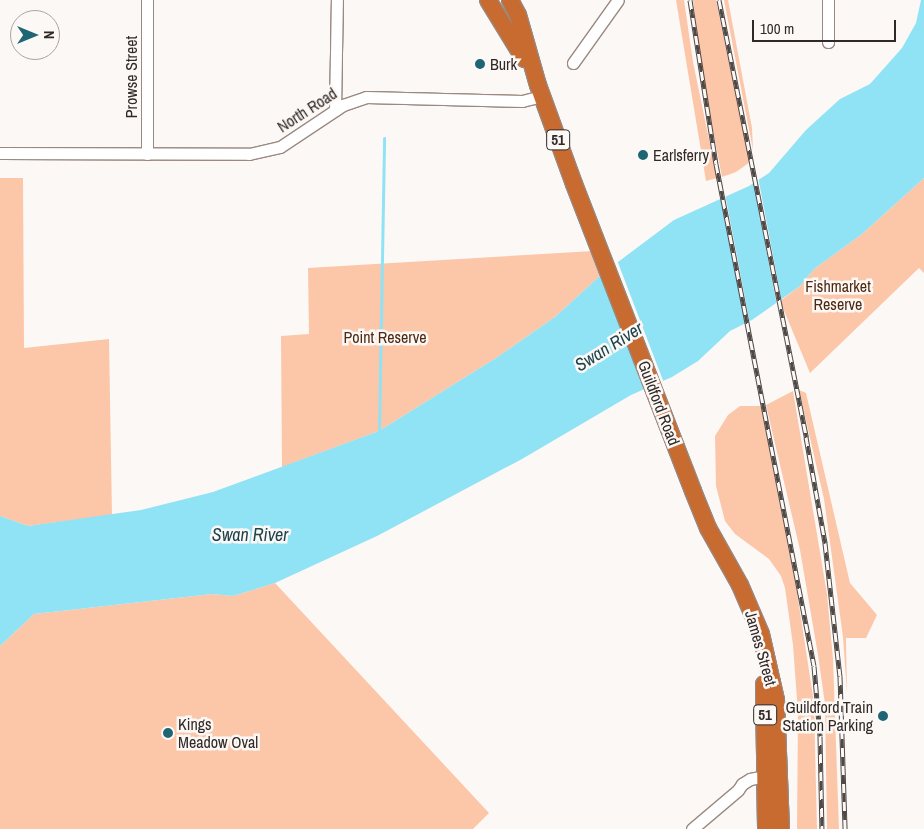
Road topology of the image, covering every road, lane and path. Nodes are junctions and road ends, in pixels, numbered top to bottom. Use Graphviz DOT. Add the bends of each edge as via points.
graph roads {
  1 [pos="147,0"];
  2 [pos="337,0"];
  3 [pos="488,0"];
  4 [pos="510,0"];
  5 [pos="618,0"];
  6 [pos="828,0"];
  7 [pos="828,42"];
  8 [pos="574,63"];
  9 [pos="540,91"];
  10 [pos="336,110"];
  11 [pos="0,153"];
  12 [pos="147,154"];
  13 [pos="748,603"];
  14 [pos="773,778"];
  15 [pos="692,829"];
  16 [pos="766,829"];
  17 [pos="781,829"];
  1 -- 12 [label="street, Prowse Street"];
  2 -- 10 [label="street"];
  3 -- 9 [label="highway, Guildford Road / 51"];
  4 -- 9 [label="highway, Guildford Road / 51" via="518,15"];
  5 -- 8 [label="street"];
  6 -- 7 [label="street"];
  9 -- 10 [label="street, North Road" via="522,101 366,98 351,101"];
  9 -- 13 [label="highway, Guildford Road / 51" via="693,492 708,528"];
  10 -- 12 [label="street, North Road" via="288,143 261,152"];
  11 -- 12 [label="street, North Road"];
  13 -- 14 [label="highway, James Street / 51" via="762,663"];
  14 -- 15 [label="street" via="738,790"];
  14 -- 16 [label="highway, James Street / 51"];
  14 -- 17 [label="highway, James Street / 51"];
}
